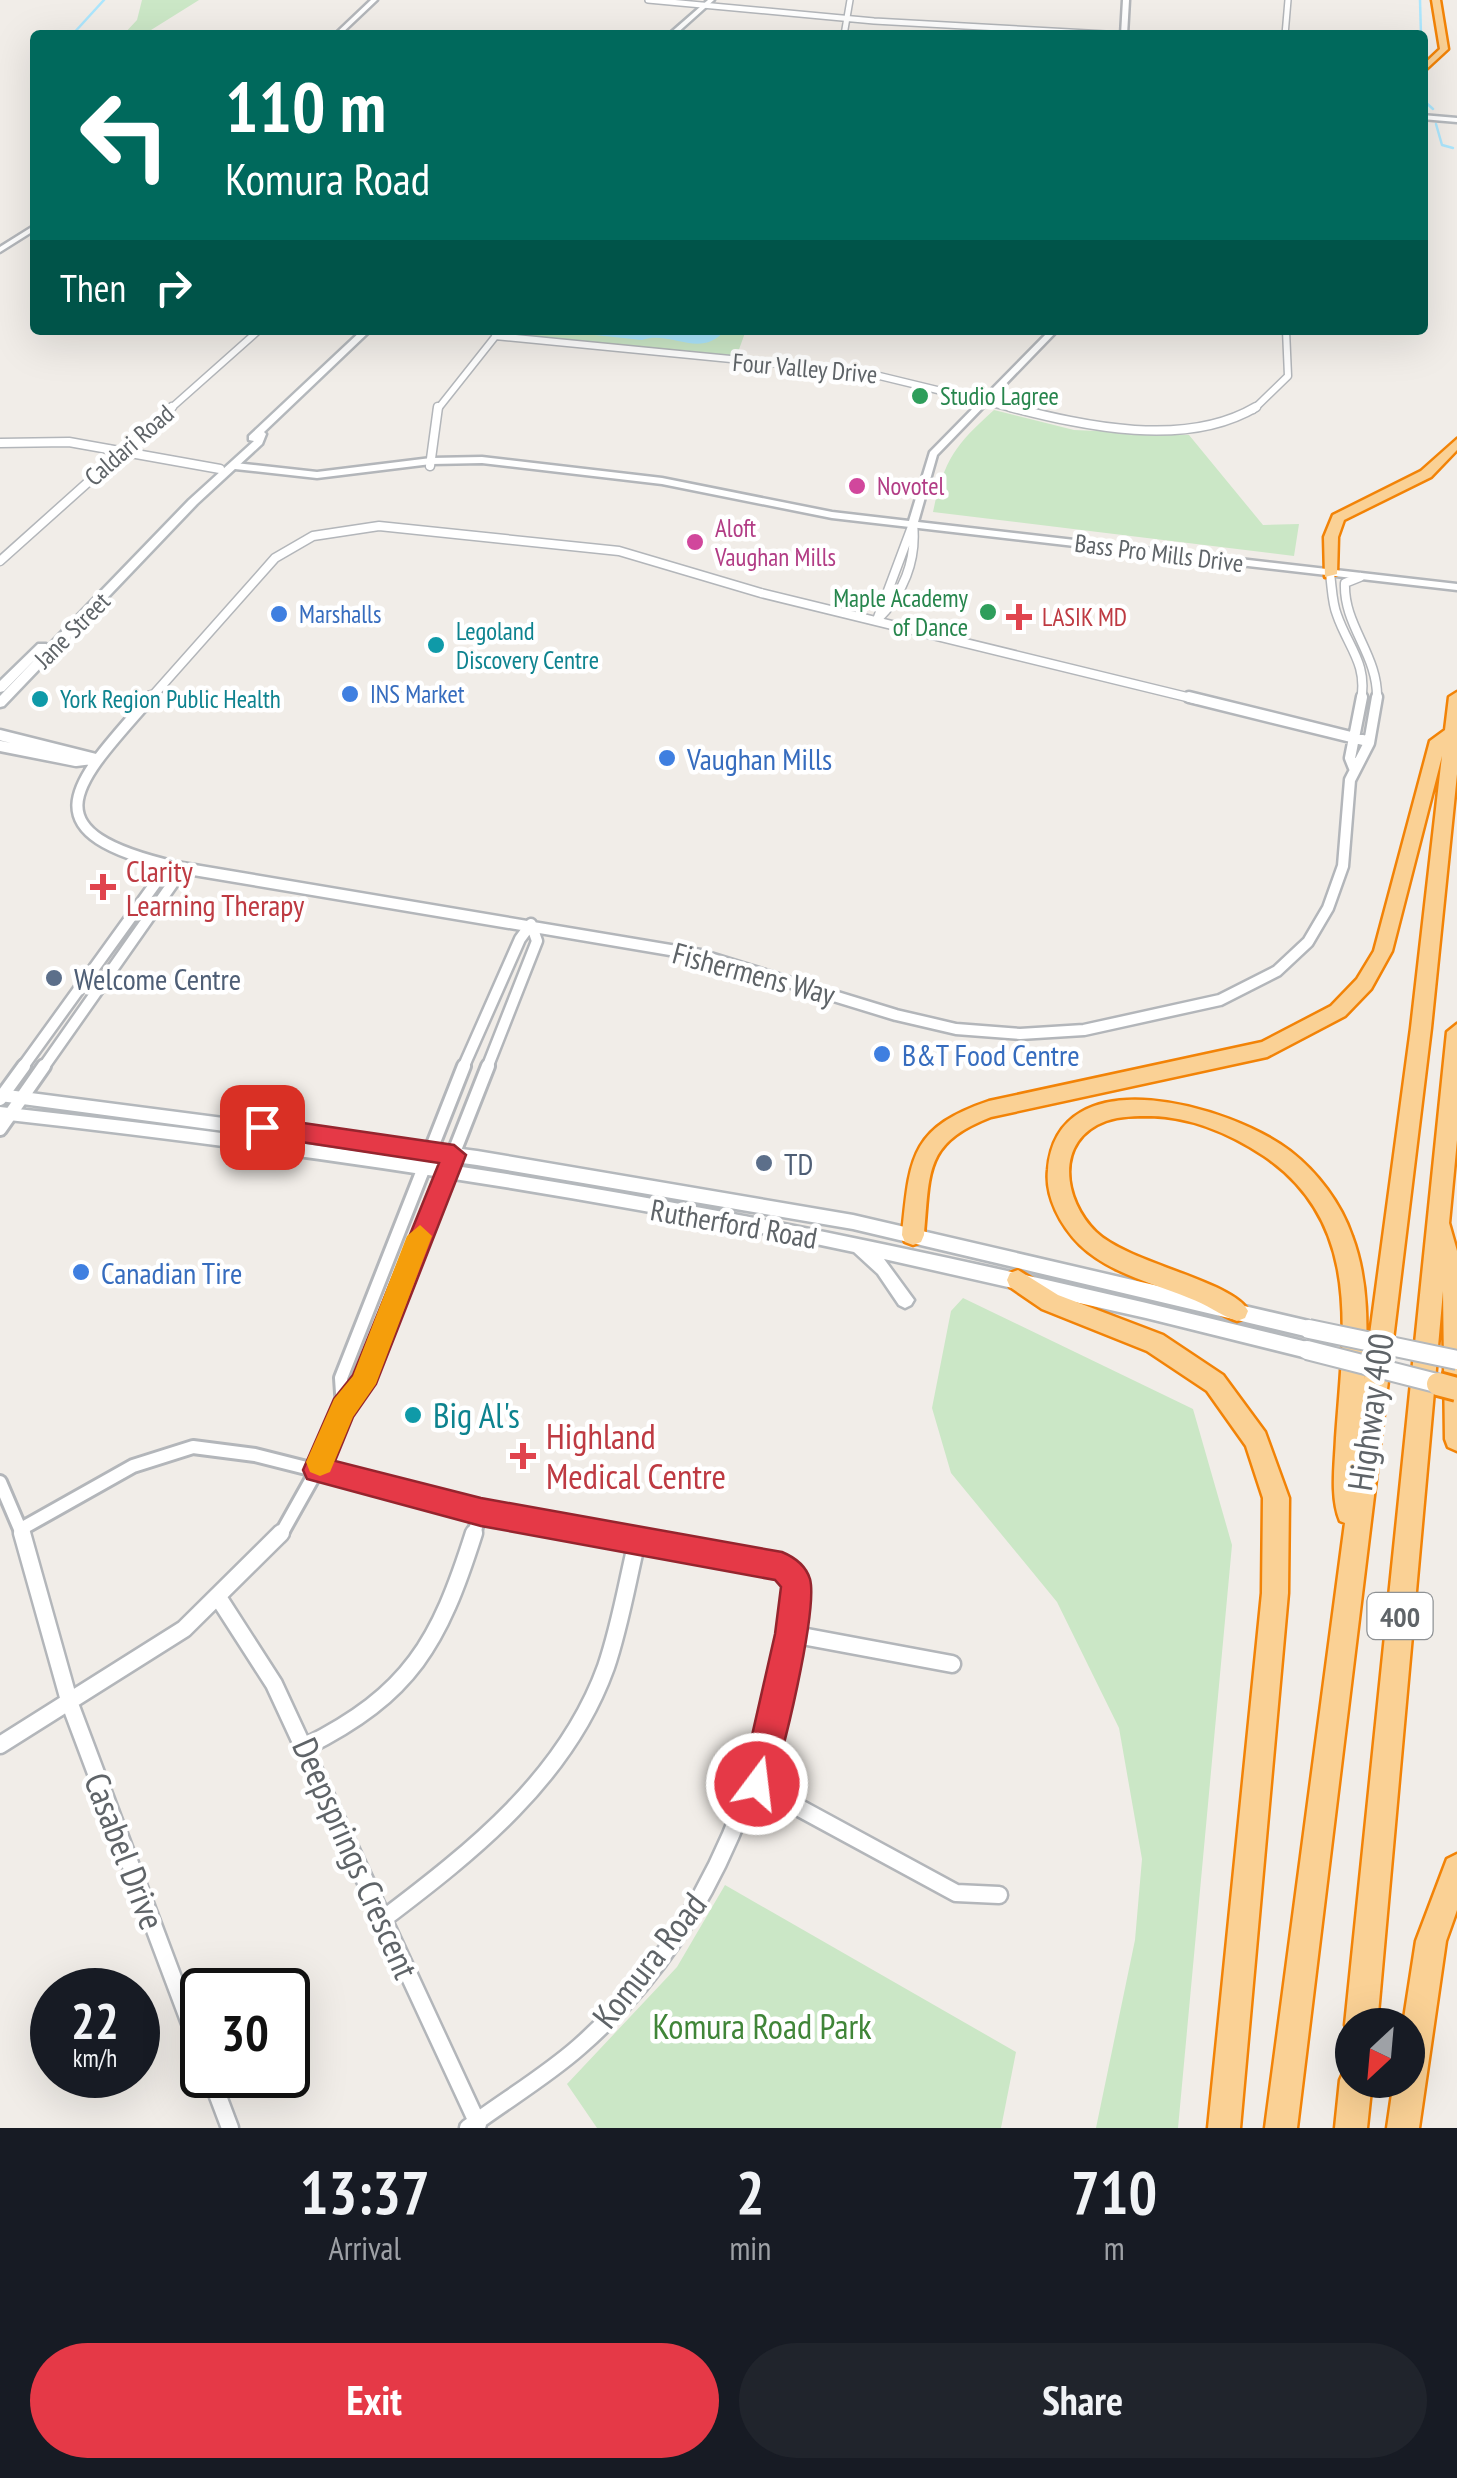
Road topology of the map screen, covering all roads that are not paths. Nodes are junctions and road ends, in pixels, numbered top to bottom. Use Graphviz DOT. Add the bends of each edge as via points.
graph roads {
  1 [pos="374,0"];
  2 [pos="648,0"];
  3 [pos="850,0"];
  4 [pos="1126,0"];
  5 [pos="1288,0"];
  6 [pos="1436,0"];
  7 [pos="1448,0"];
  8 [pos="704,3"];
  9 [pos="846,18"];
  10 [pos="1453,24"];
  11 [pos="342,30"];
  12 [pos="676,30"];
  13 [pos="845,30"];
  14 [pos="1042,30"];
  15 [pos="1124,30"];
  16 [pos="1285,30"];
  17 [pos="1428,66"];
  18 [pos="1428,116"];
  19 [pos="1456,118"];
  20 [pos="30,230"];
  21 [pos="0,250"];
  22 [pos="253,335"];
  23 [pos="363,335"];
  24 [pos="496,335"];
  25 [pos="517,335"];
  26 [pos="1049,335"];
  27 [pos="1286,335"];
  28 [pos="986,400"];
  29 [pos="0,443"];
  30 [pos="1457,444"];
  31 [pos="125,450"];
  32 [pos="431,464"];
  33 [pos="228,467"];
  34 [pos="913,522"];
  35 [pos="140,556"];
  36 [pos="0,560"];
  37 [pos="1330,571"];
  38 [pos="1360,577"];
  39 [pos="1457,586"];
  40 [pos="876,620"];
  41 [pos="0,688"];
  42 [pos="1457,697"];
  43 [pos="0,703"];
  44 [pos="1452,732"];
  45 [pos="0,735"];
  46 [pos="1354,738"];
  47 [pos="1367,741"];
  48 [pos="0,746"];
  49 [pos="96,759"];
  50 [pos="1354,768"];
  51 [pos="176,868"];
  52 [pos="531,924"];
  53 [pos="1457,1032"];
  54 [pos="20,1098"];
  55 [pos="2,1108"];
  56 [pos="431,1151"];
  57 [pos="454,1155"];
  58 [pos="424,1170"];
  59 [pos="445,1173"];
  60 [pos="1437,1207"];
  61 [pos="913,1235"];
  62 [pos="857,1245"];
  63 [pos="918,1258"];
  64 [pos="1018,1280"];
  65 [pos="905,1300"];
  66 [pos="1238,1311"];
  67 [pos="1457,1360"];
  68 [pos="1451,1387"];
  69 [pos="343,1408"];
  70 [pos="1457,1439"];
  71 [pos="317,1470"];
  72 [pos="0,1482"];
  73 [pos="481,1512"];
  74 [pos="22,1529"];
  75 [pos="637,1541"];
  76 [pos="1352,1544"];
  77 [pos="218,1597"];
  78 [pos="790,1634"];
  79 [pos="952,1664"];
  80 [pos="70,1704"];
  81 [pos="0,1745"];
  82 [pos="305,1746"];
  83 [pos="757,1784"];
  84 [pos="1457,1869"];
  85 [pos="999,1895"];
  86 [pos="382,1920"];
  87 [pos="180,1996"];
  88 [pos="1363,2008"];
  89 [pos="219,2098"];
  90 [pos="1354,2098"];
  91 [pos="475,2126"];
  92 [pos="230,2128"];
  93 [pos="1224,2128"];
  94 [pos="1280,2128"];
  95 [pos="1351,2128"];
  96 [pos="1403,2128"];
  1 -- 11 [label="street"];
  2 -- 8 [label="street"];
  3 -- 9 [label="street"];
  4 -- 15 [label="street"];
  5 -- 16 [label="street"];
  6 -- 17 [label="highway" via="1444,49"];
  7 -- 10 [label="highway"];
  8 -- 9 [label="street"];
  8 -- 12 [label="main road"];
  9 -- 13 [label="street"];
  9 -- 14 [label="street"];
  18 -- 19 [label="main road"];
  20 -- 21 [label="street"];
  22 -- 31 [label="street, Caldari Road"];
  23 -- 33 [label="main road, Jane Street"];
  24 -- 32 [label="street" via="438,404"];
  25 -- 28 [label="street, Four Valley Drive" via="864,372"];
  26 -- 28 [label="street"];
  27 -- 28 [label="street, Four Valley Drive" via="1288,375 1279,390 1219,422 1103,428"];
  28 -- 34 [label="street" via="933,454"];
  29 -- 31 [label="street" via="48,440"];
  30 -- 37 [label="highway" via="1426,474 1338,518"];
  31 -- 33 [label="street"];
  31 -- 36 [label="street, Caldari Road"];
  32 -- 33 [label="street, Bass Pro Mills Drive" via="315,480"];
  32 -- 34 [label="street, Bass Pro Mills Drive" via="662,480 802,511"];
  33 -- 35 [label="main road, Jane Street"];
  34 -- 37 [label="street, Bass Pro Mills Drive"];
  34 -- 40 [label="street" via="910,565"];
  35 -- 41 [label="main road, Jane Street"];
  35 -- 43 [label="main road, Jane Street"];
  37 -- 38 [label="street, Bass Pro Mills Drive"];
  37 -- 46 [label="street, Fishermens Way" via="1336,614 1364,680"];
  38 -- 39 [label="street, Bass Pro Mills Drive"];
  38 -- 47 [label="street, Fishermens Way" via="1344,588 1347,614 1378,680"];
  40 -- 46 [label="street"];
  40 -- 49 [label="street, Fishermens Way" via="619,551 379,526 332,530 275,558"];
  42 -- 44 [label="highway, Highway 400 / 400"];
  44 -- 61 [label="highway" via="1438,741 1383,952 1338,1010 1268,1050 950,1123 927,1149"];
  44 -- 76 [label="highway, Highway 400 / 400"];
  45 -- 49 [label="street"];
  46 -- 47 [label="street"];
  46 -- 50 [label="street, Fishermens Way"];
  47 -- 50 [label="street, Fishermens Way"];
  48 -- 49 [label="street" via="76,762"];
  49 -- 51 [label="street, Fishermens Way" via="74,802 84,830 116,854"];
  50 -- 52 [label="street, Fishermens Way" via="1345,859 1318,928 1297,953 1231,998 1132,1024 1043,1035 977,1033 712,957"];
  51 -- 52 [label="street, Fishermens Way"];
  51 -- 54 [label="street" via="175,880"];
  51 -- 55 [label="street" via="160,876"];
  52 -- 56 [label="street" via="477,1034"];
  52 -- 57 [label="street" via="537,941"];
  53 -- 60 [label="highway, Highway 400 / 400"];
  54 -- 55 [label="main road, Rutherford Road"];
  54 -- 56 [label="main road, Rutherford Road"];
  55 -- 58 [label="main road, Rutherford Road"];
  56 -- 57 [label="main road, Rutherford Road"];
  56 -- 58 [label="street"];
  57 -- 59 [label="street"];
  57 -- 61 [label="main road, Rutherford Road"];
  58 -- 59 [label="main road, Rutherford Road"];
  58 -- 69 [label="street" via="341,1378"];
  59 -- 62 [label="main road, Rutherford Road"];
  59 -- 69 [label="street" via="363,1384"];
  60 -- 70 [label="highway" via="1456,1293"];
  60 -- 88 [label="highway, Highway 400 / 400"];
  61 -- 63 [label="main road"];
  61 -- 66 [label="main road, Rutherford Road"];
  62 -- 63 [label="main road, Rutherford Road"];
  62 -- 65 [label="main road"];
  63 -- 64 [label="main road, Rutherford Road"];
  64 -- 68 [label="main road, Rutherford Road, bridge"];
  64 -- 93 [label="highway" via="1050,1302 1156,1342 1215,1384 1256,1440 1276,1498 1275,1594"];
  66 -- 67 [label="main road, Rutherford Road, bridge"];
  66 -- 76 [label="highway" via="1091,1241 1065,1212 1054,1179 1059,1152 1074,1132 1124,1108 1193,1115 1278,1152 1317,1191 1352,1268 1345,1476"];
  69 -- 71 [label="street"];
  71 -- 73 [label="street, Komura Road"];
  71 -- 74 [label="street, Komura Road" via="192,1447 132,1466"];
  71 -- 77 [label="street" via="278,1540"];
  72 -- 74 [label="street, Casabel Drive"];
  73 -- 75 [label="street, Komura Road"];
  73 -- 82 [label="street" via="440,1631 416,1669 347,1728"];
  74 -- 80 [label="street, Casabel Drive"];
  75 -- 78 [label="street, Komura Road" via="782,1567 796,1582"];
  75 -- 86 [label="street" via="604,1671 556,1761 520,1808"];
  76 -- 94 [label="highway, Highway 400 / 400"];
  77 -- 80 [label="street" via="184,1629"];
  77 -- 82 [label="street, Deepsprings Crescent" via="254,1640"];
  78 -- 79 [label="street"];
  78 -- 83 [label="street, Komura Road"];
  80 -- 81 [label="street"];
  80 -- 87 [label="street, Casabel Drive"];
  82 -- 86 [label="street, Deepsprings Crescent"];
  83 -- 85 [label="street" via="956,1893"];
  83 -- 91 [label="street, Komura Road" via="700,1900 641,1982 580,2046"];
  84 -- 96 [label="highway" via="1431,1941"];
  86 -- 91 [label="street, Deepsprings Crescent"];
  89 -- 92 [label="street"];
  90 -- 95 [label="highway"];
}
